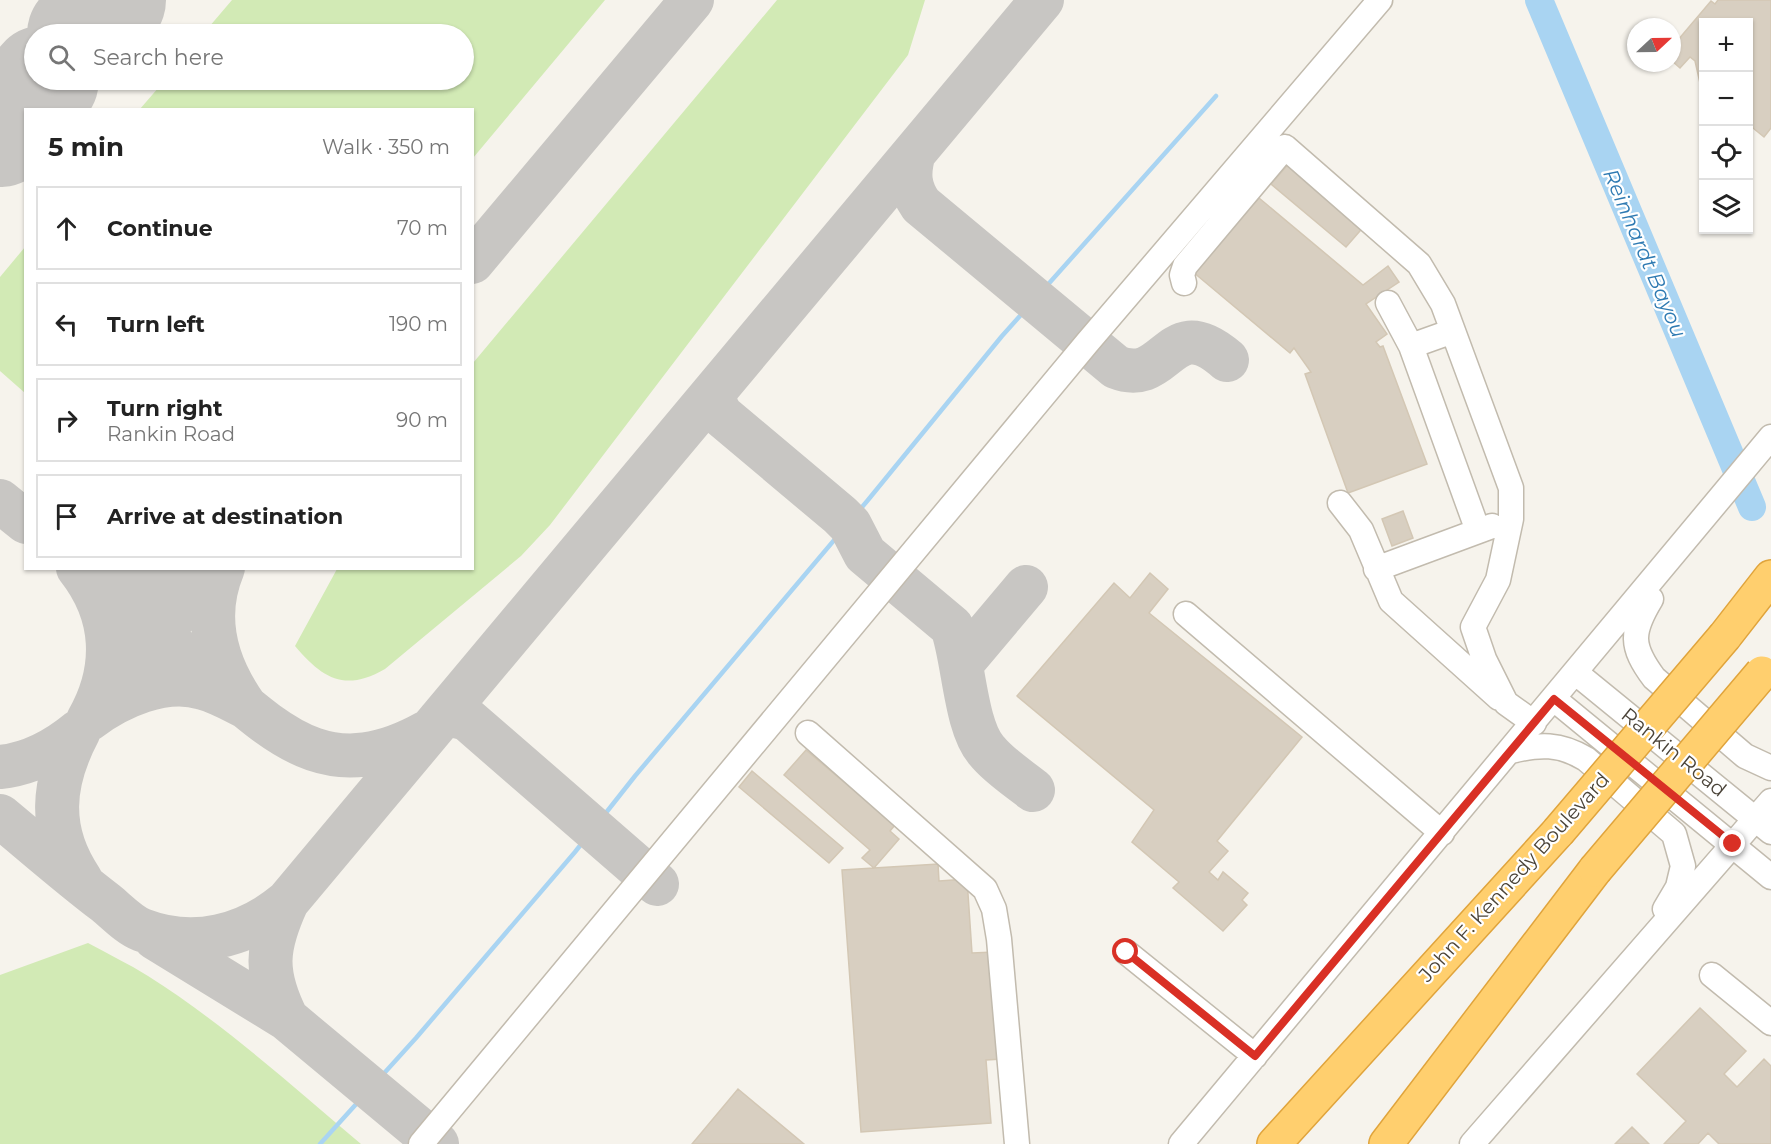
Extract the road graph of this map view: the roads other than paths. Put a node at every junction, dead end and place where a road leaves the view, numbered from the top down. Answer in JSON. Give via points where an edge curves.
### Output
{"nodes":[{"id":1,"x":1380,"y":0,"type":"edge"},
{"id":2,"x":1184,"y":283,"type":"dead end"},
{"id":3,"x":1388,"y":303,"type":"dead end"},
{"id":4,"x":1453,"y":331,"type":"junction"},
{"id":5,"x":1411,"y":346,"type":"junction"},
{"id":6,"x":1768,"y":442,"type":"edge"},
{"id":7,"x":1340,"y":503,"type":"dead end"},
{"id":8,"x":1511,"y":519,"type":"junction"},
{"id":9,"x":1478,"y":531,"type":"junction"},
{"id":10,"x":1677,"y":553,"type":"junction"},
{"id":11,"x":1376,"y":569,"type":"junction"},
{"id":12,"x":1771,"y":577,"type":"edge"},
{"id":13,"x":1186,"y":614,"type":"dead end"},
{"id":14,"x":1473,"y":627,"type":"junction"},
{"id":15,"x":1434,"y":639,"type":"junction"},
{"id":16,"x":1766,"y":667,"type":"edge"},
{"id":17,"x":1576,"y":673,"type":"junction"},
{"id":18,"x":1554,"y":699,"type":"junction"},
{"id":19,"x":1506,"y":704,"type":"junction"},
{"id":20,"x":1534,"y":723,"type":"junction"},
{"id":21,"x":808,"y":733,"type":"dead end"},
{"id":22,"x":1511,"y":751,"type":"junction"},
{"id":23,"x":1771,"y":768,"type":"edge"},
{"id":24,"x":1766,"y":817,"type":"edge"},
{"id":25,"x":1442,"y":833,"type":"junction"},
{"id":26,"x":1733,"y":844,"type":"junction"},
{"id":27,"x":1771,"y":877,"type":"edge"},
{"id":28,"x":1126,"y":952,"type":"dead end"},
{"id":29,"x":1639,"y":953,"type":"junction"},
{"id":30,"x":1712,"y":975,"type":"dead end"},
{"id":31,"x":1771,"y":1023,"type":"edge"},
{"id":32,"x":1255,"y":1056,"type":"junction"},
{"id":33,"x":421,"y":1144,"type":"edge"},
{"id":34,"x":1017,"y":1144,"type":"edge"},
{"id":35,"x":1181,"y":1144,"type":"edge"},
{"id":36,"x":1274,"y":1144,"type":"edge"},
{"id":37,"x":1386,"y":1144,"type":"edge"},
{"id":38,"x":1472,"y":1144,"type":"edge"}],
"edges":[{"from":1,"to":33,"type":"street","via":[[1087,343]]},
{"from":2,"to":4,"type":"street","via":[[1185,266],[1285,147],[1419,264],[1443,304]]},
{"from":3,"to":5,"type":"street"},
{"from":4,"to":5,"type":"street"},
{"from":4,"to":8,"type":"street","via":[[1511,488]]},
{"from":5,"to":9,"type":"street"},
{"from":6,"to":10,"type":"street"},
{"from":7,"to":11,"type":"street","via":[[1361,530]]},
{"from":8,"to":9,"type":"street"},
{"from":8,"to":14,"type":"street","via":[[1498,580]]},
{"from":9,"to":11,"type":"street"},
{"from":10,"to":17,"type":"street"},
{"from":10,"to":23,"type":"street","via":[[1637,623],[1636,643],[1642,663],[1654,678],[1745,756]]},
{"from":11,"to":15,"type":"street","via":[[1391,601]]},
{"from":12,"to":36,"type":"highway","name":"John F. Kennedy Boulevard","bridge":true,"via":[[1558,832]]},
{"from":13,"to":25,"type":"street"},
{"from":14,"to":15,"type":"street","via":[[1455,639]]},
{"from":14,"to":19,"type":"street"},
{"from":15,"to":19,"type":"street"},
{"from":16,"to":37,"type":"highway","bridge":true,"via":[[1595,870]]},
{"from":17,"to":18,"type":"street"},
{"from":17,"to":24,"type":"street","name":"Rankin Road"},
{"from":18,"to":20,"type":"street"},
{"from":18,"to":26,"type":"street","name":"Rankin Road"},
{"from":19,"to":20,"type":"street"},
{"from":20,"to":22,"type":"street"},
{"from":21,"to":34,"type":"street","via":[[985,889],[994,909],[999,939]]},
{"from":22,"to":25,"type":"street"},
{"from":22,"to":29,"type":"street","via":[[1534,745],[1571,750],[1674,834],[1683,866],[1678,887]]},
{"from":24,"to":26,"type":"street"},
{"from":25,"to":32,"type":"street"},
{"from":26,"to":27,"type":"street","name":"Rankin Road"},
{"from":26,"to":29,"type":"street"},
{"from":28,"to":32,"type":"street"},
{"from":29,"to":38,"type":"street"},
{"from":30,"to":31,"type":"street"},
{"from":32,"to":35,"type":"street"}]}
